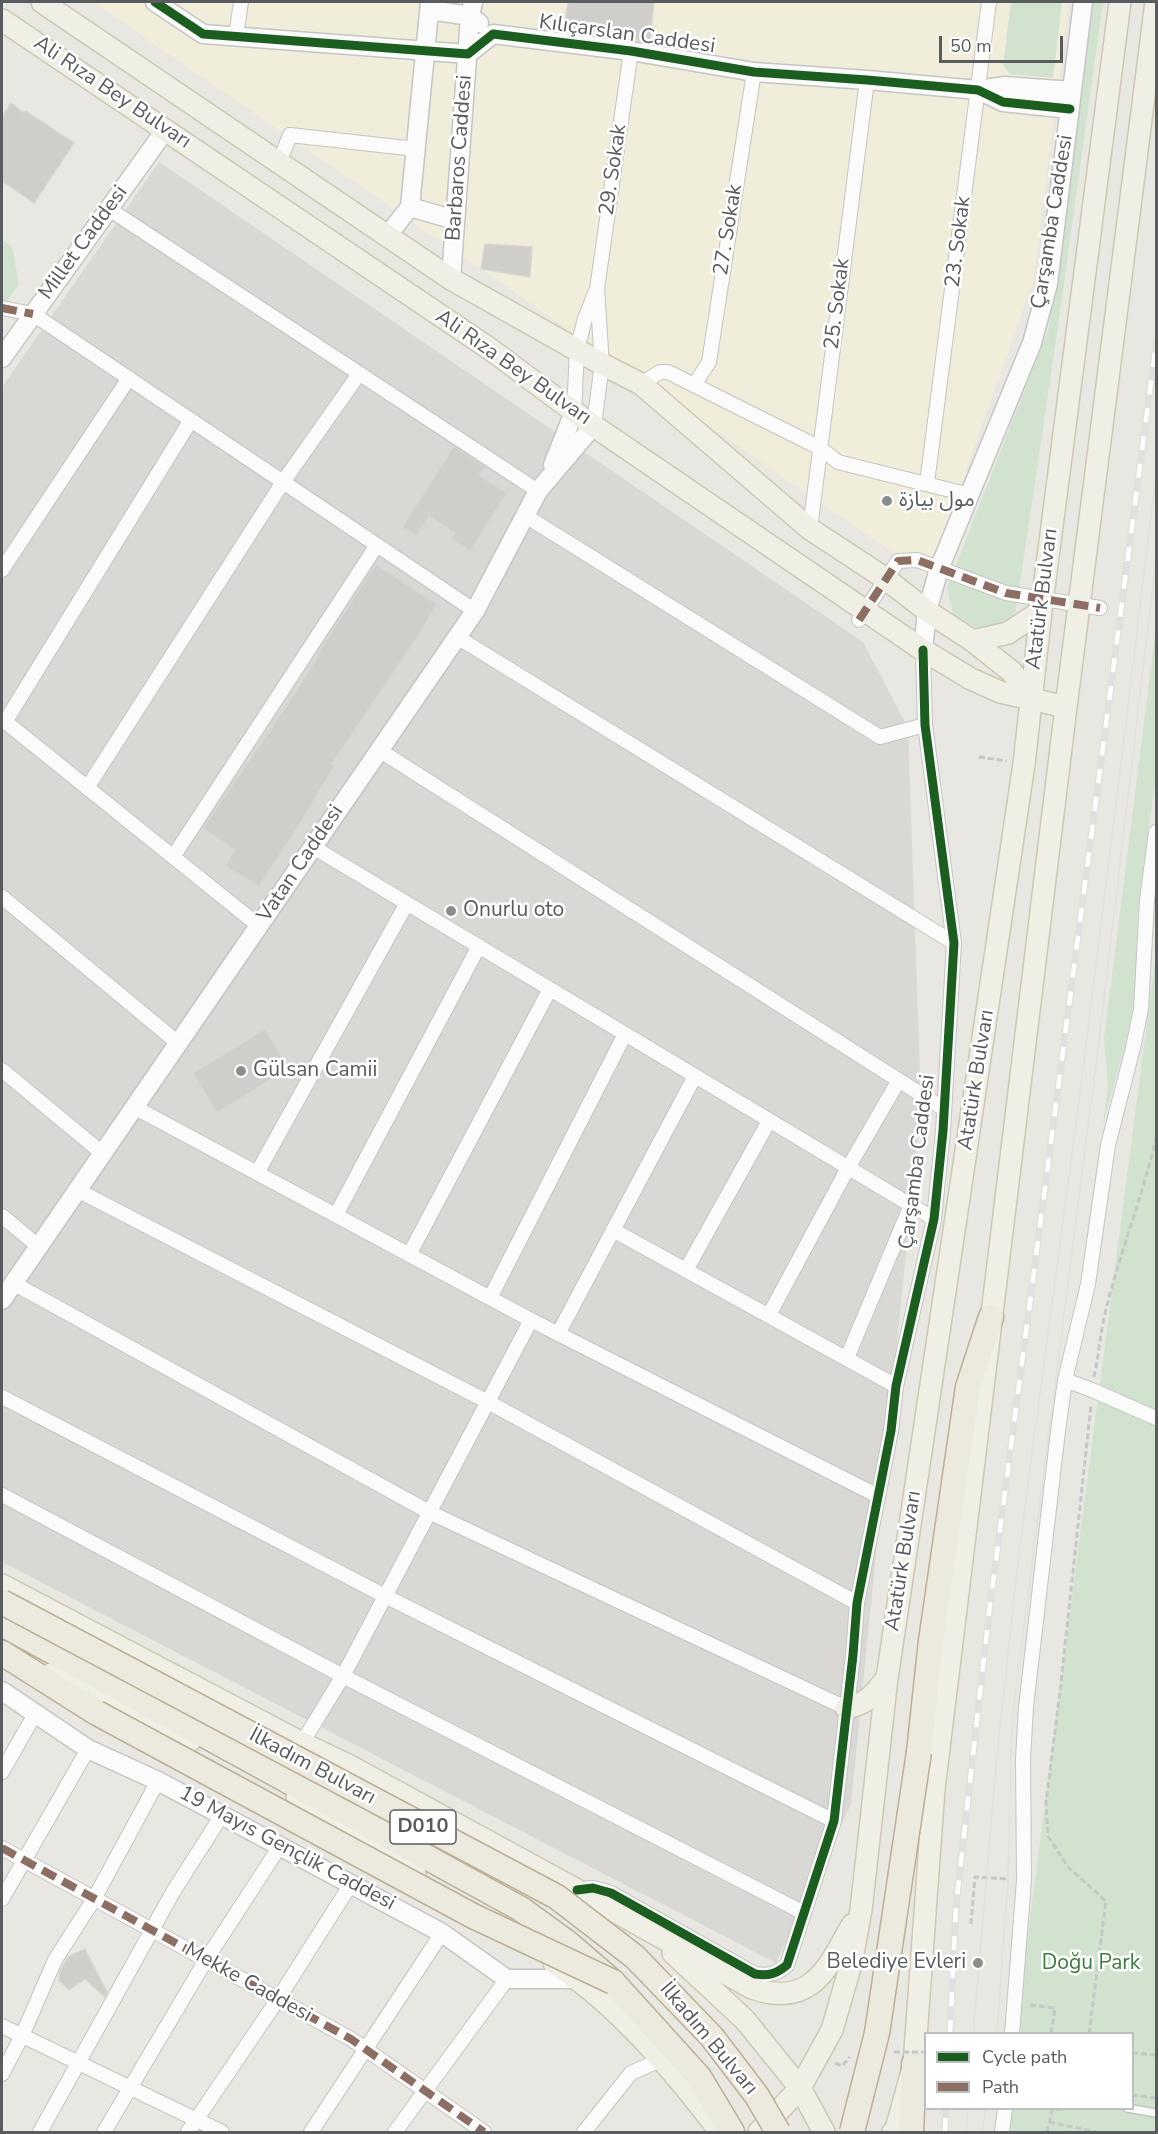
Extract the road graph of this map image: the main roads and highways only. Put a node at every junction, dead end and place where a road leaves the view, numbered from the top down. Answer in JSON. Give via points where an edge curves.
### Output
{"nodes":[{"id":1,"x":42,"y":2,"type":"edge"},
{"id":2,"x":155,"y":2,"type":"edge"},
{"id":3,"x":1083,"y":2,"type":"edge"},
{"id":4,"x":1120,"y":2,"type":"edge"},
{"id":5,"x":1156,"y":2,"type":"edge"},
{"id":6,"x":430,"y":6,"type":"edge"},
{"id":7,"x":471,"y":9,"type":"edge"},
{"id":8,"x":2,"y":20,"type":"edge"},
{"id":9,"x":493,"y":34,"type":"junction"},
{"id":10,"x":426,"y":50,"type":"junction"},
{"id":11,"x":468,"y":54,"type":"junction"},
{"id":12,"x":1071,"y":100,"type":"junction"},
{"id":13,"x":166,"y":129,"type":"junction"},
{"id":14,"x":410,"y":207,"type":"junction"},
{"id":15,"x":455,"y":220,"type":"junction"},
{"id":16,"x":387,"y":236,"type":"junction"},
{"id":17,"x":451,"y":279,"type":"junction"},
{"id":18,"x":2,"y":358,"type":"edge"},
{"id":19,"x":574,"y":412,"type":"junction"},
{"id":20,"x":594,"y":426,"type":"junction"},
{"id":21,"x":543,"y":485,"type":"junction"},
{"id":22,"x":1042,"y":605,"type":"junction"},
{"id":23,"x":927,"y":611,"type":"junction"},
{"id":24,"x":973,"y":641,"type":"junction"},
{"id":25,"x":923,"y":650,"type":"junction"},
{"id":26,"x":1032,"y":699,"type":"junction"},
{"id":27,"x":1066,"y":707,"type":"junction"},
{"id":28,"x":2,"y":1300,"type":"edge"},
{"id":29,"x":991,"y":1317,"type":"junction"},
{"id":30,"x":2,"y":1585,"type":"edge"},
{"id":31,"x":2,"y":1602,"type":"edge"},
{"id":32,"x":2,"y":1624,"type":"edge"},
{"id":33,"x":2,"y":1652,"type":"edge"},
{"id":34,"x":887,"y":1678,"type":"junction"},
{"id":35,"x":2,"y":1691,"type":"edge"},
{"id":36,"x":846,"y":1708,"type":"road end"},
{"id":37,"x":861,"y":1910,"type":"junction"},
{"id":38,"x":650,"y":1931,"type":"junction"},
{"id":39,"x":578,"y":1979,"type":"junction"},
{"id":40,"x":613,"y":1982,"type":"junction"},
{"id":41,"x":911,"y":2056,"type":"edge"},
{"id":42,"x":800,"y":2088,"type":"junction"},
{"id":43,"x":720,"y":2133,"type":"edge"},
{"id":44,"x":732,"y":2133,"type":"edge"},
{"id":45,"x":759,"y":2133,"type":"edge"},
{"id":46,"x":778,"y":2133,"type":"edge"},
{"id":47,"x":824,"y":2133,"type":"edge"},
{"id":48,"x":852,"y":2133,"type":"edge"},
{"id":49,"x":893,"y":2133,"type":"edge"},
{"id":50,"x":911,"y":2133,"type":"edge"}],
"edges":[{"from":1,"to":16,"type":"main road","name":"Ali Rıza Bey Bulvarı"},
{"from":2,"to":10,"type":"main road","via":[[203,34]]},
{"from":3,"to":12,"type":"main road","name":"Çarşamba Caddesi"},
{"from":4,"to":22,"type":"main road","name":"Atatürk Bulvarı"},
{"from":5,"to":27,"type":"main road","name":"Atatürk Bulvarı","via":[[1090,606]]},
{"from":6,"to":7,"type":"main road"},
{"from":6,"to":10,"type":"main road","name":"Barbaros Caddesi"},
{"from":7,"to":9,"type":"main road"},
{"from":7,"to":11,"type":"main road","name":"Barbaros Caddesi"},
{"from":8,"to":13,"type":"main road","name":"Ali Rıza Bey Bulvarı"},
{"from":9,"to":11,"type":"main road"},
{"from":9,"to":12,"type":"main road","name":"Kılıçarslan Caddesi","via":[[631,51],[754,72],[978,90],[1005,86]]},
{"from":10,"to":11,"type":"main road"},
{"from":10,"to":14,"type":"main road","name":"Barbaros Caddesi"},
{"from":11,"to":15,"type":"main road","name":"Barbaros Caddesi"},
{"from":12,"to":23,"type":"main road","name":"Çarşamba Caddesi","via":[[1048,284],[1032,343],[939,569]]},
{"from":13,"to":18,"type":"main road","name":"Millet Caddesi"},
{"from":13,"to":19,"type":"main road","name":"Ali Rıza Bey Bulvarı","via":[[489,349]]},
{"from":14,"to":15,"type":"main road"},
{"from":14,"to":16,"type":"main road"},
{"from":15,"to":17,"type":"main road","name":"Barbaros Caddesi"},
{"from":16,"to":17,"type":"main road","name":"Ali Rıza Bey Bulvarı"},
{"from":17,"to":23,"type":"main road","name":"Ali Rıza Bey Bulvarı","via":[[641,384],[810,529]]},
{"from":19,"to":20,"type":"main road","name":"Ali Rıza Bey Bulvarı"},
{"from":19,"to":21,"type":"main road"},
{"from":20,"to":21,"type":"main road","name":"Vatan Caddesi"},
{"from":20,"to":25,"type":"main road","name":"Ali Rıza Bey Bulvarı","via":[[862,615]]},
{"from":21,"to":28,"type":"main road","name":"Vatan Caddesi","via":[[475,611]]},
{"from":22,"to":24,"type":"main road","via":[[1008,633]]},
{"from":22,"to":26,"type":"main road","name":"Atatürk Bulvarı"},
{"from":23,"to":24,"type":"main road","name":"Ali Rıza Bey Bulvarı"},
{"from":23,"to":25,"type":"main road","name":"Çarşamba Caddesi"},
{"from":24,"to":26,"type":"main road","name":"Ali Rıza Bey Bulvarı","via":[[1012,672]]},
{"from":25,"to":26,"type":"main road","name":"Ali Rıza Bey Bulvarı","via":[[971,679]]},
{"from":26,"to":27,"type":"main road","name":"Ali Rıza Bey Bulvarı"},
{"from":26,"to":34,"type":"main road","name":"Atatürk Bulvarı"},
{"from":27,"to":29,"type":"main road","name":"Atatürk Bulvarı"},
{"from":29,"to":41,"type":"main road","name":"Atatürk Bulvarı","via":[[934,1790]]},
{"from":29,"to":48,"type":"highway","bridge":true,"via":[[968,1387],[877,2033]]},
{"from":30,"to":38,"type":"main road","name":"İlkadım Bulvarı","via":[[348,1765]]},
{"from":31,"to":46,"type":"highway","name":"İlkadım Bulvarı","number":"D010","bridge":true,"via":[[557,1897],[635,1957],[712,2037],[757,2096]]},
{"from":32,"to":40,"type":"highway","name":"İlkadım Bulvarı","number":"D010","bridge":true,"via":[[522,1908]]},
{"from":33,"to":39,"type":"main road","name":"İlkadım Bulvarı","via":[[252,1768]]},
{"from":33,"to":40,"type":"highway","bridge":true,"via":[[97,1713],[473,1916]]},
{"from":34,"to":36,"type":"main road","via":[[861,1705]]},
{"from":34,"to":37,"type":"main road","name":"Atatürk Bulvarı"},
{"from":35,"to":39,"type":"main road","name":"19 Mayıs Gençlik Caddesi","via":[[88,1749],[158,1780],[442,1933],[507,1979]]},
{"from":37,"to":38,"type":"main road","via":[[825,1972],[807,1986],[785,1993],[752,1988]]},
{"from":37,"to":42,"type":"main road","name":"Atatürk Bulvarı","via":[[832,2030]]},
{"from":38,"to":42,"type":"main road","via":[[745,2020]]},
{"from":39,"to":43,"type":"main road","name":"İlkadım Bulvarı","via":[[685,2086]]},
{"from":40,"to":44,"type":"highway","name":"İlkadım Bulvarı","number":"D010","via":[[699,2077]]},
{"from":41,"to":49,"type":"main road","name":"Atatürk Bulvarı"},
{"from":41,"to":50,"type":"highway"},
{"from":42,"to":45,"type":"main road","name":"Atatürk Bulvarı"},
{"from":42,"to":47,"type":"main road"}]}
